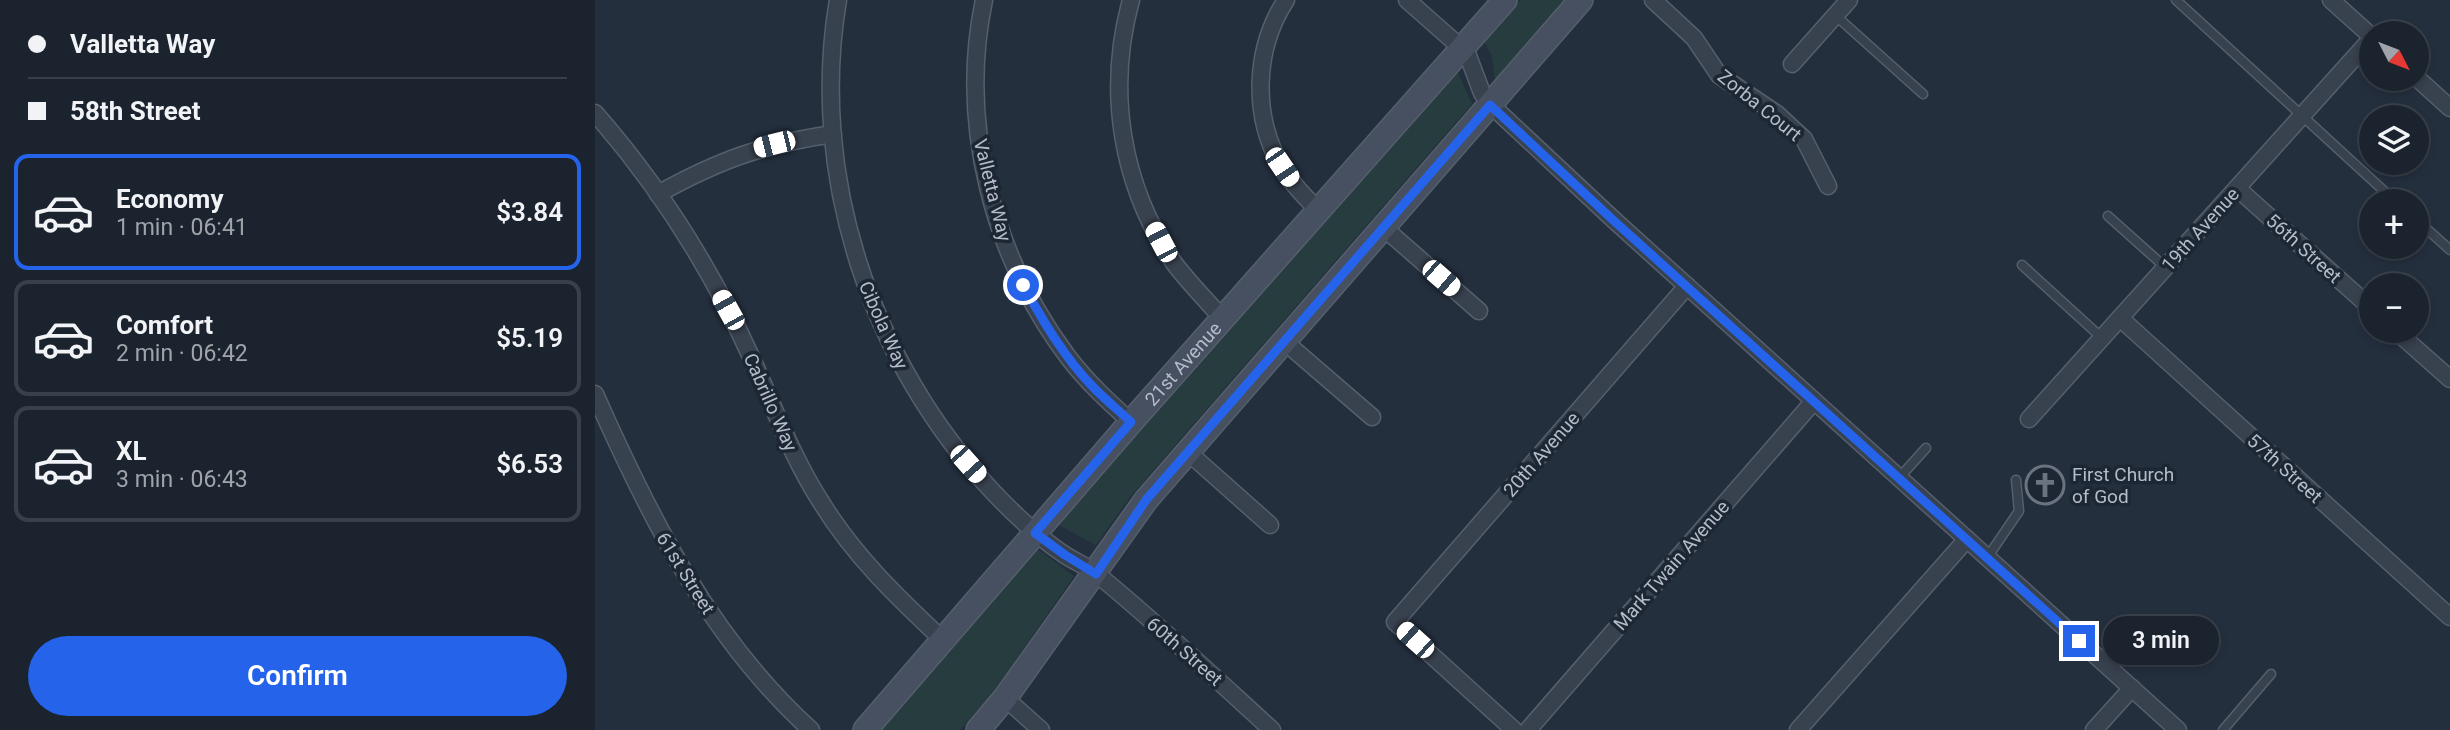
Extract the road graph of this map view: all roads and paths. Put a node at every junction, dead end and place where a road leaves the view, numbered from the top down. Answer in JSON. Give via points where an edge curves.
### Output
{"nodes":[{"id":1,"x":838,"y":0,"type":"edge"},
{"id":2,"x":984,"y":0,"type":"edge"},
{"id":3,"x":1131,"y":0,"type":"edge"},
{"id":4,"x":1286,"y":0,"type":"edge"},
{"id":5,"x":1407,"y":0,"type":"edge"},
{"id":6,"x":1506,"y":0,"type":"edge"},
{"id":7,"x":1581,"y":0,"type":"edge"},
{"id":8,"x":1653,"y":0,"type":"edge"},
{"id":9,"x":1849,"y":0,"type":"edge"},
{"id":10,"x":2176,"y":0,"type":"edge"},
{"id":11,"x":2331,"y":0,"type":"edge"},
{"id":12,"x":1835,"y":15,"type":"junction"},
{"id":13,"x":2359,"y":27,"type":"edge"},
{"id":14,"x":1463,"y":49,"type":"junction"},
{"id":15,"x":2359,"y":52,"type":"edge"},
{"id":16,"x":1792,"y":64,"type":"dead end"},
{"id":17,"x":2429,"y":89,"type":"edge"},
{"id":18,"x":1923,"y":94,"type":"dead end"},
{"id":19,"x":1490,"y":105,"type":"junction"},
{"id":20,"x":2450,"y":108,"type":"edge"},
{"id":21,"x":595,"y":113,"type":"edge"},
{"id":22,"x":2302,"y":117,"type":"junction"},
{"id":23,"x":833,"y":134,"type":"junction"},
{"id":24,"x":1828,"y":186,"type":"dead end"},
{"id":25,"x":2237,"y":188,"type":"junction"},
{"id":26,"x":2382,"y":189,"type":"edge"},
{"id":27,"x":658,"y":194,"type":"junction"},
{"id":28,"x":1320,"y":212,"type":"junction"},
{"id":29,"x":2108,"y":216,"type":"dead end"},
{"id":30,"x":1384,"y":228,"type":"junction"},
{"id":31,"x":2429,"y":231,"type":"edge"},
{"id":32,"x":2450,"y":250,"type":"edge"},
{"id":33,"x":2022,"y":265,"type":"dead end"},
{"id":34,"x":2165,"y":267,"type":"junction"},
{"id":35,"x":1687,"y":286,"type":"junction"},
{"id":36,"x":2359,"y":297,"type":"edge"},
{"id":37,"x":1479,"y":311,"type":"dead end"},
{"id":38,"x":2120,"y":318,"type":"junction"},
{"id":39,"x":1224,"y":320,"type":"junction"},
{"id":40,"x":2102,"y":338,"type":"junction"},
{"id":41,"x":1285,"y":342,"type":"junction"},
{"id":42,"x":2410,"y":343,"type":"edge"},
{"id":43,"x":2450,"y":379,"type":"edge"},
{"id":44,"x":595,"y":394,"type":"edge"},
{"id":45,"x":1814,"y":401,"type":"junction"},
{"id":46,"x":1372,"y":416,"type":"dead end"},
{"id":47,"x":2029,"y":419,"type":"dead end"},
{"id":48,"x":1131,"y":422,"type":"junction"},
{"id":49,"x":1926,"y":448,"type":"dead end"},
{"id":50,"x":1189,"y":453,"type":"junction"},
{"id":51,"x":1899,"y":478,"type":"junction"},
{"id":52,"x":2016,"y":480,"type":"dead end"},
{"id":53,"x":1270,"y":525,"type":"dead end"},
{"id":54,"x":1035,"y":533,"type":"junction"},
{"id":55,"x":1967,"y":539,"type":"junction"},
{"id":56,"x":1987,"y":558,"type":"junction"},
{"id":57,"x":1096,"y":574,"type":"junction"},
{"id":58,"x":2450,"y":617,"type":"edge"},
{"id":59,"x":944,"y":641,"type":"junction"},
{"id":60,"x":2271,"y":674,"type":"dead end"},
{"id":61,"x":2132,"y":688,"type":"junction"},
{"id":62,"x":1005,"y":698,"type":"junction"},
{"id":63,"x":811,"y":730,"type":"edge"},
{"id":64,"x":865,"y":730,"type":"edge"},
{"id":65,"x":978,"y":730,"type":"edge"},
{"id":66,"x":1041,"y":730,"type":"edge"},
{"id":67,"x":1272,"y":730,"type":"edge"},
{"id":68,"x":1514,"y":730,"type":"edge"},
{"id":69,"x":1528,"y":730,"type":"edge"},
{"id":70,"x":1798,"y":730,"type":"edge"},
{"id":71,"x":2094,"y":730,"type":"edge"},
{"id":72,"x":2178,"y":730,"type":"edge"},
{"id":73,"x":2223,"y":730,"type":"edge"}],
"edges":[{"from":1,"to":23,"type":"street","name":"Cibola Way","via":[[832,45]]},
{"from":2,"to":48,"type":"street","name":"Valletta Way","via":[[977,50],[978,128],[997,220],[1042,319],[1094,388]]},
{"from":3,"to":39,"type":"street","via":[[1118,84],[1123,143],[1133,179],[1169,254]]},
{"from":4,"to":28,"type":"street","via":[[1266,45],[1262,106],[1282,167]]},
{"from":5,"to":14,"type":"street"},
{"from":6,"to":14,"type":"street","name":"21st Avenue"},
{"from":7,"to":19,"type":"street"},
{"from":8,"to":24,"type":"street","name":"Zorba Court","via":[[1694,38],[1719,75],[1777,114],[1804,139]]},
{"from":9,"to":12,"type":"street"},
{"from":10,"to":22,"type":"lane"},
{"from":11,"to":13,"type":"street"},
{"from":12,"to":16,"type":"street"},
{"from":12,"to":18,"type":"lane"},
{"from":14,"to":19,"type":"street"},
{"from":14,"to":28,"type":"street","name":"21st Avenue"},
{"from":15,"to":22,"type":"street","name":"19th Avenue"},
{"from":17,"to":20,"type":"street"},
{"from":19,"to":30,"type":"street"},
{"from":19,"to":35,"type":"street"},
{"from":21,"to":27,"type":"street","name":"Cabrillo Way"},
{"from":22,"to":25,"type":"street","name":"19th Avenue"},
{"from":22,"to":26,"type":"lane"},
{"from":23,"to":27,"type":"street","via":[[779,143],[727,159]]},
{"from":23,"to":54,"type":"street","name":"Cibola Way","via":[[859,268],[894,353],[921,400],[968,464]]},
{"from":25,"to":34,"type":"street","name":"19th Avenue"},
{"from":25,"to":36,"type":"street","name":"56th Street"},
{"from":27,"to":59,"type":"street","name":"Cabrillo Way","via":[[728,310],[788,444],[821,503],[867,565]]},
{"from":28,"to":39,"type":"street","name":"21st Avenue"},
{"from":29,"to":34,"type":"lane"},
{"from":30,"to":37,"type":"street"},
{"from":30,"to":41,"type":"street"},
{"from":31,"to":32,"type":"lane"},
{"from":33,"to":40,"type":"lane"},
{"from":34,"to":38,"type":"street","name":"19th Avenue"},
{"from":35,"to":45,"type":"street"},
{"from":35,"to":68,"type":"street","name":"20th Avenue","via":[[1395,622]]},
{"from":38,"to":40,"type":"street","name":"19th Avenue"},
{"from":38,"to":58,"type":"street","name":"57th Street"},
{"from":39,"to":48,"type":"street","name":"21st Avenue"},
{"from":40,"to":47,"type":"street","name":"19th Avenue"},
{"from":41,"to":46,"type":"street"},
{"from":41,"to":50,"type":"street"},
{"from":42,"to":43,"type":"street"},
{"from":44,"to":63,"type":"street","name":"61st Street","via":[[637,488],[683,572],[755,672]]},
{"from":45,"to":51,"type":"street"},
{"from":45,"to":69,"type":"street","name":"Mark Twain Avenue"},
{"from":48,"to":54,"type":"street","name":"21st Avenue"},
{"from":49,"to":51,"type":"lane"},
{"from":50,"to":53,"type":"street"},
{"from":50,"to":57,"type":"street","via":[[1146,500]]},
{"from":51,"to":55,"type":"street"},
{"from":52,"to":56,"type":"lane","via":[[2019,511]]},
{"from":54,"to":57,"type":"street","name":"Cibola Way"},
{"from":54,"to":59,"type":"street","name":"21st Avenue"},
{"from":55,"to":56,"type":"street"},
{"from":55,"to":70,"type":"street"},
{"from":56,"to":61,"type":"street"},
{"from":57,"to":62,"type":"street"},
{"from":57,"to":67,"type":"street","name":"60th Street"},
{"from":59,"to":64,"type":"street","name":"21st Avenue"},
{"from":60,"to":73,"type":"lane"},
{"from":61,"to":71,"type":"street"},
{"from":61,"to":72,"type":"street"},
{"from":62,"to":65,"type":"street"},
{"from":62,"to":66,"type":"street"}]}
